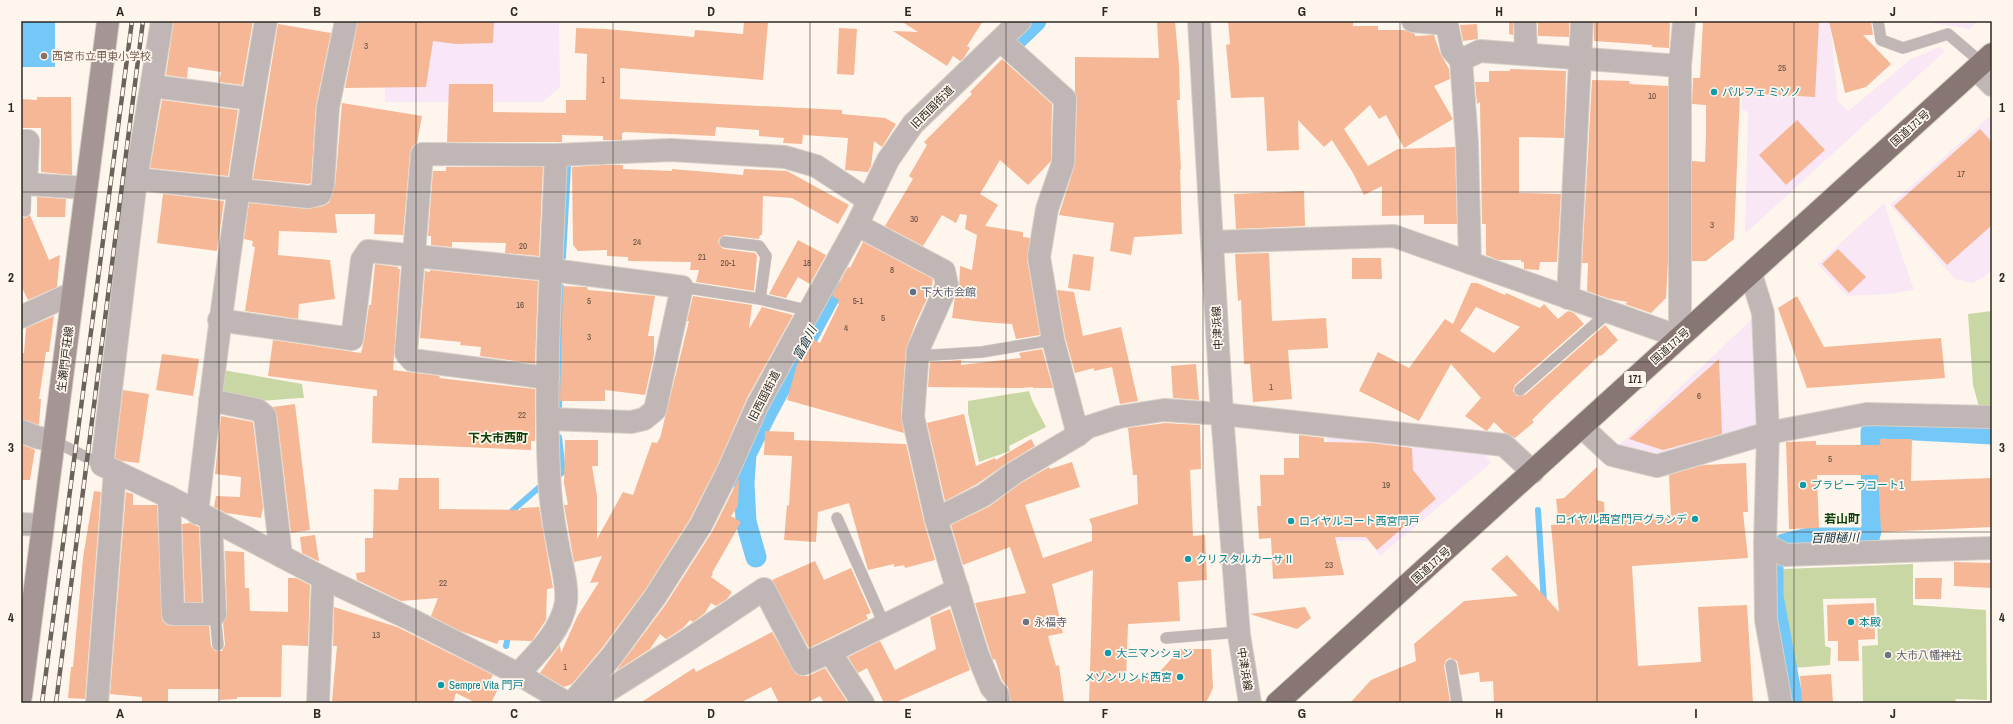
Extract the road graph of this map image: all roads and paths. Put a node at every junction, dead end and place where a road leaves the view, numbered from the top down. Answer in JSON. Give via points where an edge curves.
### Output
{"nodes":[{"id":1,"x":108,"y":21,"type":"edge"},
{"id":2,"x":162,"y":21,"type":"edge"},
{"id":3,"x":266,"y":21,"type":"edge"},
{"id":4,"x":1020,"y":21,"type":"edge"},
{"id":5,"x":1199,"y":21,"type":"edge"},
{"id":6,"x":1413,"y":21,"type":"edge"},
{"id":7,"x":1525,"y":21,"type":"edge"},
{"id":8,"x":1582,"y":21,"type":"edge"},
{"id":9,"x":1684,"y":21,"type":"edge"},
{"id":10,"x":1878,"y":21,"type":"edge"},
{"id":11,"x":342,"y":22,"type":"edge"},
{"id":12,"x":1001,"y":41,"type":"junction"},
{"id":13,"x":1526,"y":54,"type":"junction"},
{"id":14,"x":1580,"y":59,"type":"junction"},
{"id":15,"x":1461,"y":60,"type":"junction"},
{"id":16,"x":1983,"y":62,"type":"edge"},
{"id":17,"x":1680,"y":66,"type":"junction"},
{"id":18,"x":1992,"y":85,"type":"edge"},
{"id":19,"x":152,"y":86,"type":"junction"},
{"id":20,"x":252,"y":100,"type":"junction"},
{"id":21,"x":21,"y":141,"type":"edge"},
{"id":22,"x":556,"y":155,"type":"junction"},
{"id":23,"x":136,"y":179,"type":"junction"},
{"id":24,"x":26,"y":184,"type":"junction"},
{"id":25,"x":86,"y":188,"type":"junction"},
{"id":26,"x":240,"y":190,"type":"junction"},
{"id":27,"x":868,"y":200,"type":"junction"},
{"id":28,"x":25,"y":211,"type":"dead end"},
{"id":29,"x":862,"y":227,"type":"junction"},
{"id":30,"x":725,"y":242,"type":"dead end"},
{"id":31,"x":1212,"y":242,"type":"junction"},
{"id":32,"x":415,"y":256,"type":"junction"},
{"id":33,"x":1470,"y":263,"type":"junction"},
{"id":34,"x":552,"y":270,"type":"junction"},
{"id":35,"x":1750,"y":274,"type":"junction"},
{"id":36,"x":682,"y":287,"type":"junction"},
{"id":37,"x":73,"y":293,"type":"junction"},
{"id":38,"x":1568,"y":298,"type":"junction"},
{"id":39,"x":760,"y":299,"type":"junction"},
{"id":40,"x":810,"y":311,"type":"junction"},
{"id":41,"x":1608,"y":312,"type":"junction"},
{"id":42,"x":21,"y":317,"type":"edge"},
{"id":43,"x":219,"y":320,"type":"junction"},
{"id":44,"x":1680,"y":337,"type":"junction"},
{"id":45,"x":1053,"y":340,"type":"junction"},
{"id":46,"x":918,"y":356,"type":"junction"},
{"id":47,"x":548,"y":378,"type":"junction"},
{"id":48,"x":1520,"y":390,"type":"dead end"},
{"id":49,"x":210,"y":400,"type":"junction"},
{"id":50,"x":1222,"y":414,"type":"junction"},
{"id":51,"x":1992,"y":417,"type":"edge"},
{"id":52,"x":548,"y":419,"type":"junction"},
{"id":53,"x":1582,"y":427,"type":"junction"},
{"id":54,"x":21,"y":431,"type":"edge"},
{"id":55,"x":1768,"y":433,"type":"junction"},
{"id":56,"x":1078,"y":435,"type":"junction"},
{"id":57,"x":54,"y":440,"type":"junction"},
{"id":58,"x":109,"y":468,"type":"junction"},
{"id":59,"x":1533,"y":472,"type":"junction"},
{"id":60,"x":169,"y":498,"type":"junction"},
{"id":61,"x":204,"y":516,"type":"junction"},
{"id":62,"x":837,"y":518,"type":"dead end"},
{"id":63,"x":936,"y":518,"type":"junction"},
{"id":64,"x":21,"y":524,"type":"edge"},
{"id":65,"x":43,"y":525,"type":"junction"},
{"id":66,"x":1992,"y":548,"type":"edge"},
{"id":67,"x":1775,"y":550,"type":"junction"},
{"id":68,"x":281,"y":556,"type":"junction"},
{"id":69,"x":323,"y":578,"type":"junction"},
{"id":70,"x":958,"y":590,"type":"junction"},
{"id":71,"x":215,"y":614,"type":"junction"},
{"id":72,"x":884,"y":624,"type":"junction"},
{"id":73,"x":1239,"y":633,"type":"junction"},
{"id":74,"x":1166,"y":638,"type":"dead end"},
{"id":75,"x":218,"y":645,"type":"dead end"},
{"id":76,"x":830,"y":652,"type":"junction"},
{"id":77,"x":1451,"y":666,"type":"dead end"},
{"id":78,"x":518,"y":674,"type":"junction"},
{"id":79,"x":21,"y":696,"type":"edge"},
{"id":80,"x":97,"y":703,"type":"edge"},
{"id":81,"x":318,"y":703,"type":"edge"},
{"id":82,"x":567,"y":703,"type":"edge"},
{"id":83,"x":572,"y":703,"type":"edge"},
{"id":84,"x":577,"y":703,"type":"edge"},
{"id":85,"x":863,"y":703,"type":"edge"},
{"id":86,"x":999,"y":703,"type":"edge"},
{"id":87,"x":1238,"y":703,"type":"edge"},
{"id":88,"x":1250,"y":703,"type":"edge"},
{"id":89,"x":1277,"y":703,"type":"edge"},
{"id":90,"x":1457,"y":703,"type":"edge"},
{"id":91,"x":1782,"y":703,"type":"edge"}],
"edges":[{"from":1,"to":25,"type":"main road","name":"生瀬門戸荘線"},
{"from":2,"to":19,"type":"street"},
{"from":3,"to":20,"type":"street"},
{"from":4,"to":12,"type":"street","name":"旧西国街道"},
{"from":5,"to":31,"type":"street","name":"中津浜線"},
{"from":6,"to":15,"type":"street","via":[[1447,24],[1452,50]]},
{"from":7,"to":13,"type":"street"},
{"from":8,"to":14,"type":"street"},
{"from":9,"to":17,"type":"street"},
{"from":10,"to":16,"type":"lane","via":[[1881,40],[1903,48],[1948,34]]},
{"from":11,"to":26,"type":"street","via":[[328,107],[324,185],[320,194],[309,197]]},
{"from":12,"to":27,"type":"street","name":"旧西国街道","via":[[913,124],[888,160]]},
{"from":12,"to":45,"type":"street","via":[[1065,100],[1063,163],[1047,209],[1039,257]]},
{"from":13,"to":14,"type":"street"},
{"from":13,"to":15,"type":"street","via":[[1480,51]]},
{"from":14,"to":17,"type":"street"},
{"from":14,"to":38,"type":"street"},
{"from":15,"to":33,"type":"street","via":[[1467,143]]},
{"from":16,"to":18,"type":"street"},
{"from":16,"to":35,"type":"highway","name":"国道171号","number":"171"},
{"from":17,"to":44,"type":"street"},
{"from":19,"to":20,"type":"street"},
{"from":19,"to":23,"type":"street"},
{"from":20,"to":26,"type":"street"},
{"from":21,"to":24,"type":"street","via":[[28,141]]},
{"from":22,"to":27,"type":"street","via":[[671,150],[785,157],[816,166]]},
{"from":22,"to":32,"type":"street","via":[[422,154]]},
{"from":22,"to":34,"type":"street"},
{"from":23,"to":26,"type":"street"},
{"from":23,"to":58,"type":"street"},
{"from":24,"to":25,"type":"street"},
{"from":24,"to":28,"type":"lane"},
{"from":25,"to":37,"type":"main road","name":"生瀬門戸荘線"},
{"from":26,"to":43,"type":"street"},
{"from":27,"to":29,"type":"street","name":"旧西国街道"},
{"from":29,"to":40,"type":"street","name":"旧西国街道"},
{"from":29,"to":46,"type":"street","via":[[944,271],[948,285],[918,350]]},
{"from":30,"to":39,"type":"lane","via":[[759,246],[766,256]]},
{"from":31,"to":33,"type":"street","via":[[1394,236]]},
{"from":31,"to":50,"type":"street","name":"中津浜線"},
{"from":32,"to":34,"type":"street"},
{"from":32,"to":43,"type":"street","via":[[368,251],[362,260],[352,339]]},
{"from":32,"to":47,"type":"street","via":[[406,352],[412,360]]},
{"from":33,"to":38,"type":"street"},
{"from":34,"to":36,"type":"street"},
{"from":34,"to":47,"type":"street"},
{"from":35,"to":44,"type":"highway","name":"国道171号","number":"171"},
{"from":35,"to":55,"type":"street","via":[[1763,313]]},
{"from":36,"to":39,"type":"lane"},
{"from":36,"to":52,"type":"street","via":[[655,410],[644,420],[631,422]]},
{"from":37,"to":42,"type":"street"},
{"from":37,"to":57,"type":"main road","name":"生瀬門戸荘線"},
{"from":38,"to":41,"type":"street"},
{"from":39,"to":40,"type":"lane"},
{"from":40,"to":83,"type":"street","name":"旧西国街道","via":[[758,404],[700,525],[655,596],[612,656]]},
{"from":41,"to":44,"type":"street"},
{"from":41,"to":48,"type":"lane"},
{"from":43,"to":49,"type":"street"},
{"from":44,"to":53,"type":"highway","name":"国道171号","number":"171"},
{"from":45,"to":46,"type":"lane","via":[[982,352]]},
{"from":45,"to":56,"type":"street"},
{"from":46,"to":63,"type":"street","via":[[913,417]]},
{"from":47,"to":52,"type":"street"},
{"from":49,"to":61,"type":"street"},
{"from":49,"to":68,"type":"street","via":[[258,410],[265,416]]},
{"from":50,"to":56,"type":"street","via":[[1164,410],[1119,418],[1088,427]]},
{"from":50,"to":59,"type":"street","via":[[1504,445]]},
{"from":50,"to":73,"type":"street","name":"中津浜線"},
{"from":51,"to":55,"type":"street","via":[[1866,414]]},
{"from":52,"to":78,"type":"street","via":[[549,474],[566,602],[548,642]]},
{"from":53,"to":55,"type":"street","via":[[1612,455],[1657,466]]},
{"from":53,"to":59,"type":"highway","name":"国道171号","number":"171"},
{"from":54,"to":57,"type":"street"},
{"from":55,"to":67,"type":"street"},
{"from":56,"to":63,"type":"street","via":[[1014,473],[984,495]]},
{"from":57,"to":58,"type":"lane"},
{"from":57,"to":65,"type":"main road","name":"生瀬門戸荘線"},
{"from":58,"to":60,"type":"street"},
{"from":58,"to":80,"type":"street"},
{"from":59,"to":89,"type":"highway","name":"国道171号","number":"171"},
{"from":60,"to":61,"type":"street"},
{"from":60,"to":71,"type":"street","via":[[173,614]]},
{"from":61,"to":68,"type":"street"},
{"from":61,"to":71,"type":"street"},
{"from":62,"to":72,"type":"lane"},
{"from":63,"to":70,"type":"street"},
{"from":64,"to":65,"type":"street"},
{"from":65,"to":79,"type":"main road","name":"生瀬門戸荘線"},
{"from":66,"to":67,"type":"street"},
{"from":67,"to":91,"type":"street","via":[[1766,620]]},
{"from":68,"to":69,"type":"street"},
{"from":69,"to":78,"type":"street"},
{"from":69,"to":81,"type":"street"},
{"from":70,"to":72,"type":"street"},
{"from":70,"to":86,"type":"street","via":[[977,653],[991,687],[998,695]]},
{"from":71,"to":75,"type":"lane"},
{"from":72,"to":76,"type":"street"},
{"from":73,"to":74,"type":"lane"},
{"from":73,"to":87,"type":"street","name":"中津浜線"},
{"from":73,"to":88,"type":"street","name":"中津浜線"},
{"from":76,"to":84,"type":"street","via":[[803,664],[764,589],[604,693]]},
{"from":76,"to":85,"type":"street"},
{"from":77,"to":90,"type":"lane"},
{"from":78,"to":82,"type":"street"}]}
